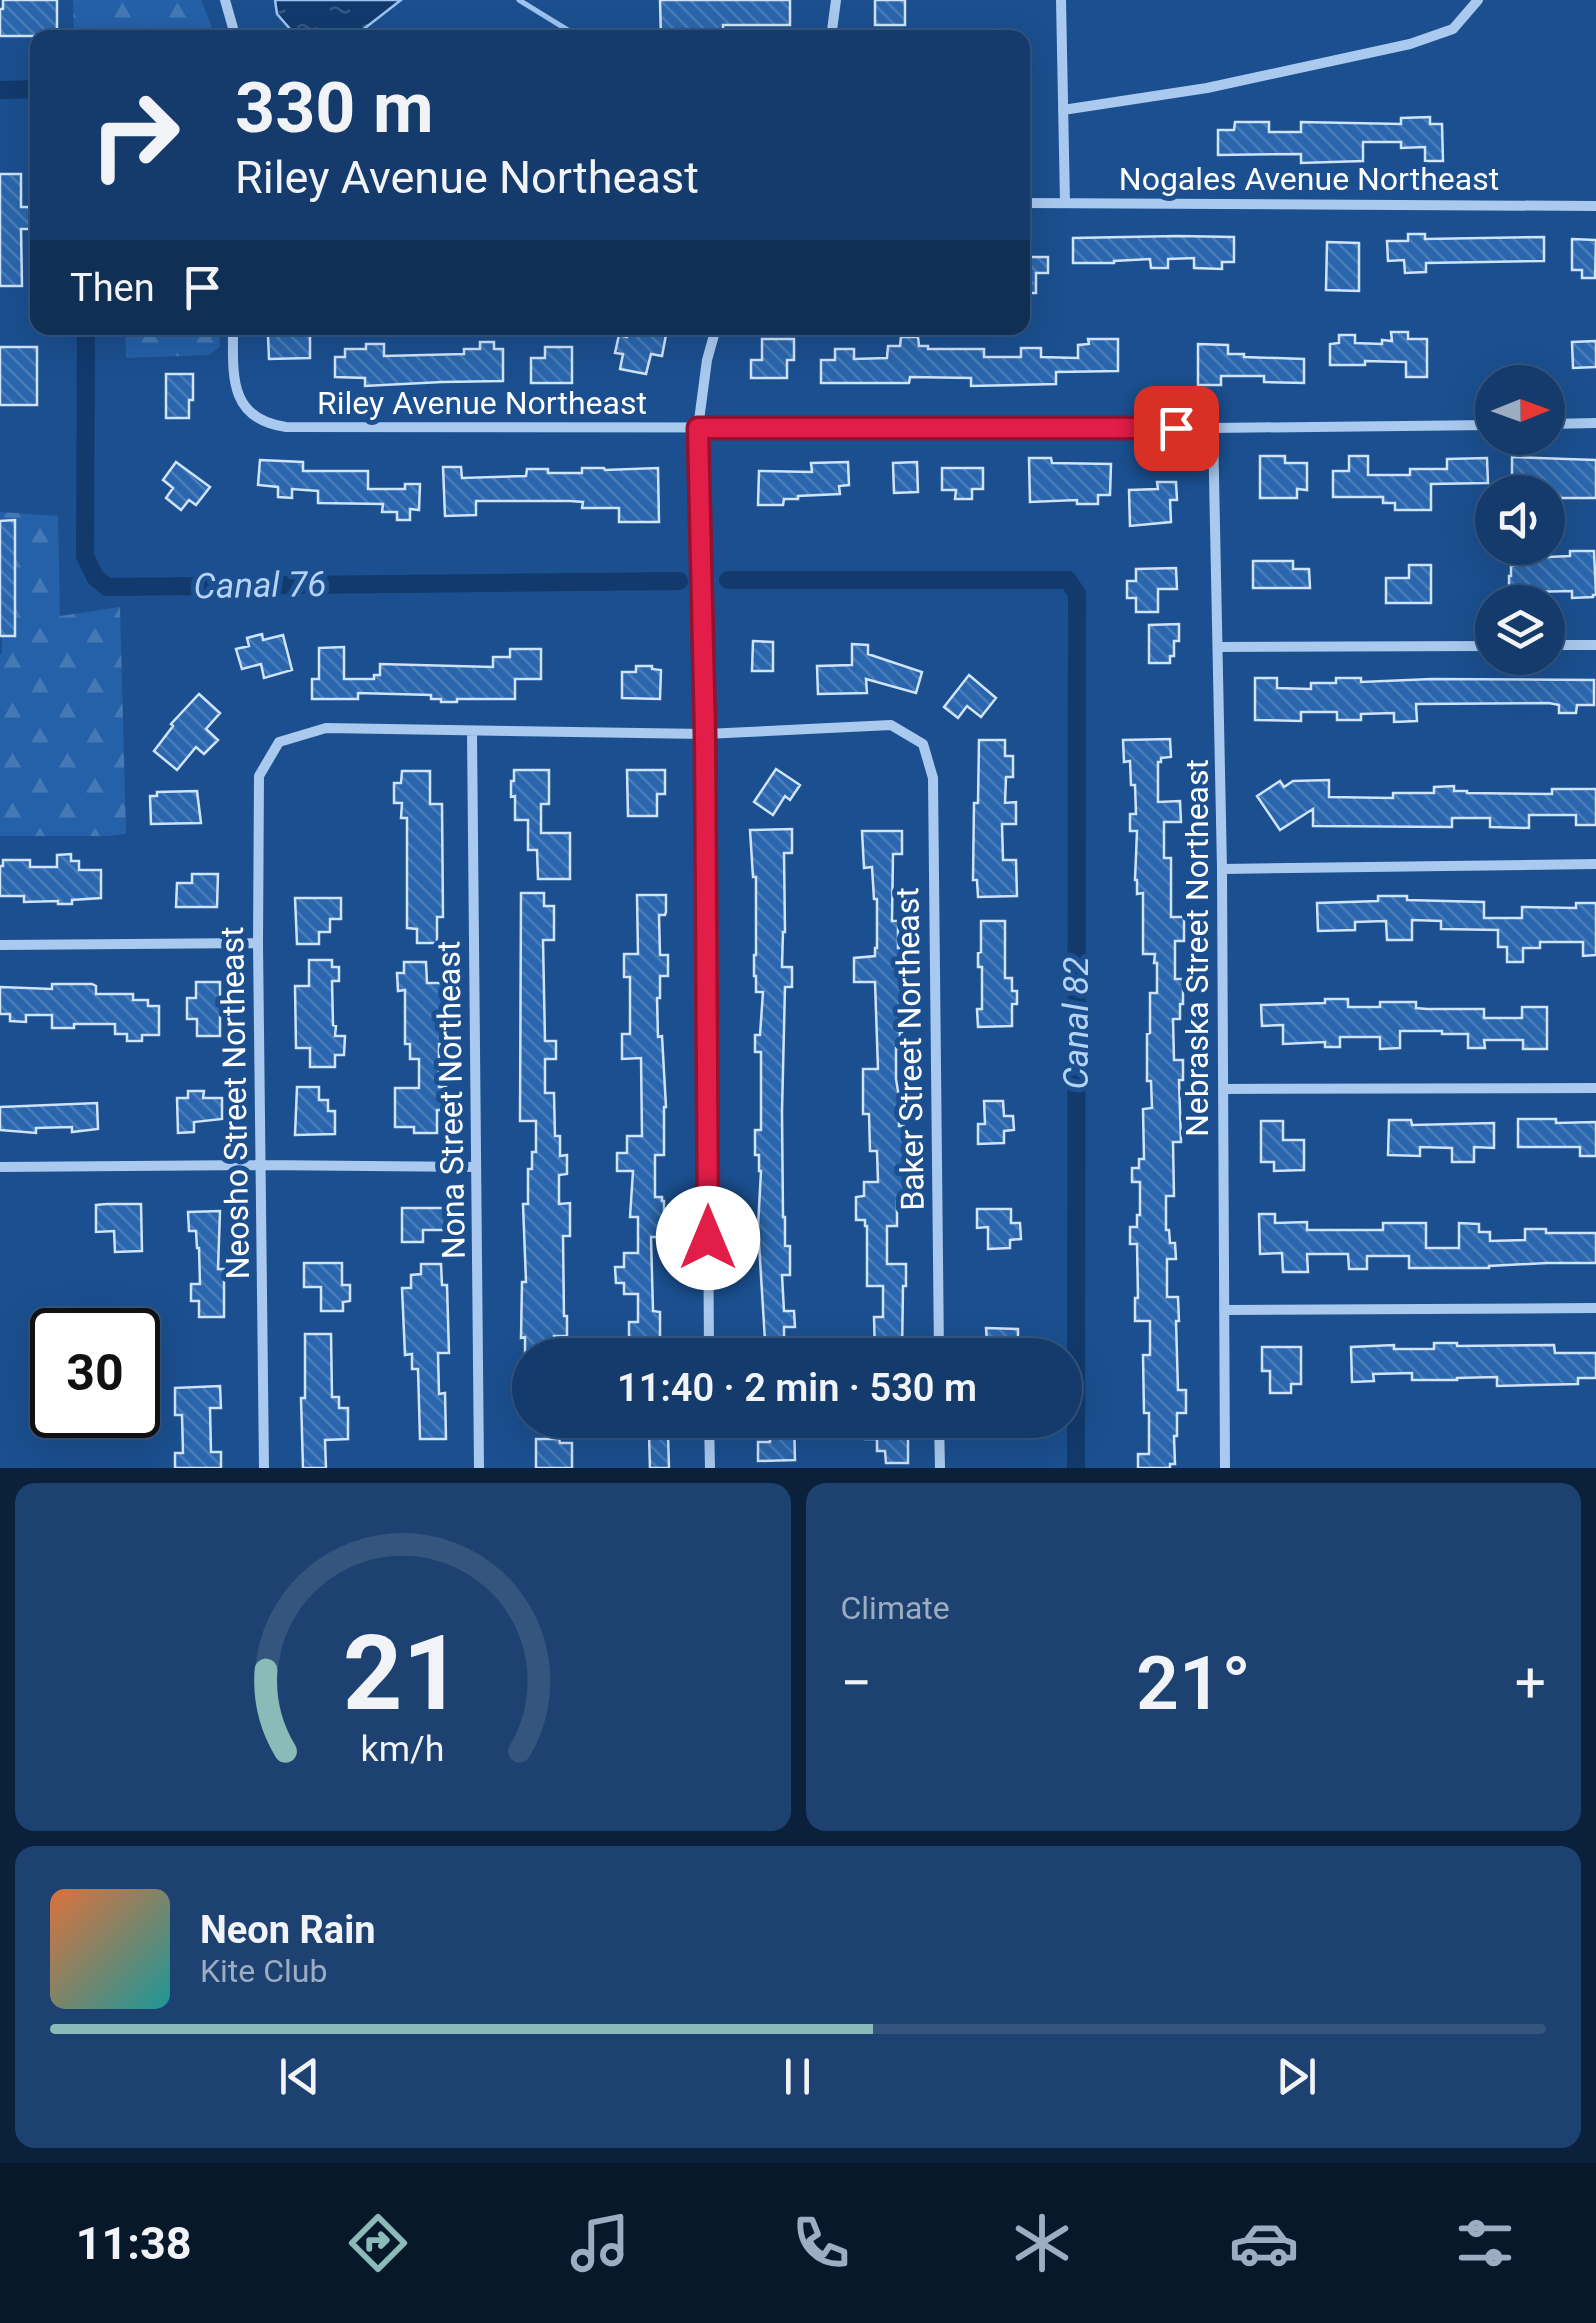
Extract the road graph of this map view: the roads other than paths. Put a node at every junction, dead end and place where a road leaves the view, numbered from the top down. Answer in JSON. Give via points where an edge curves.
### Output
{"nodes":[{"id":1,"x":225,"y":0,"type":"edge"},
{"id":2,"x":836,"y":0,"type":"edge"},
{"id":3,"x":1061,"y":0,"type":"edge"},
{"id":4,"x":1478,"y":0,"type":"edge"},
{"id":5,"x":233,"y":30,"type":"edge"},
{"id":6,"x":832,"y":30,"type":"edge"},
{"id":7,"x":1063,"y":110,"type":"junction"},
{"id":8,"x":1065,"y":202,"type":"junction"},
{"id":9,"x":1030,"y":204,"type":"edge"},
{"id":10,"x":1596,"y":206,"type":"edge"},
{"id":11,"x":233,"y":335,"type":"edge"},
{"id":12,"x":714,"y":335,"type":"edge"},
{"id":13,"x":1565,"y":424,"type":"edge"},
{"id":14,"x":1596,"y":424,"type":"edge"},
{"id":15,"x":1475,"y":425,"type":"edge"},
{"id":16,"x":698,"y":428,"type":"junction"},
{"id":17,"x":1213,"y":428,"type":"junction"},
{"id":18,"x":1565,"y":645,"type":"edge"},
{"id":19,"x":1596,"y":645,"type":"edge"},
{"id":20,"x":1475,"y":646,"type":"edge"},
{"id":21,"x":1218,"y":647,"type":"junction"},
{"id":22,"x":472,"y":732,"type":"junction"},
{"id":23,"x":705,"y":734,"type":"junction"},
{"id":24,"x":1596,"y":864,"type":"edge"},
{"id":25,"x":1222,"y":869,"type":"junction"},
{"id":26,"x":258,"y":943,"type":"junction"},
{"id":27,"x":0,"y":945,"type":"edge"},
{"id":28,"x":1596,"y":1088,"type":"edge"},
{"id":29,"x":1223,"y":1089,"type":"junction"},
{"id":30,"x":260,"y":1165,"type":"junction"},
{"id":31,"x":0,"y":1167,"type":"edge"},
{"id":32,"x":476,"y":1168,"type":"junction"},
{"id":33,"x":1596,"y":1308,"type":"edge"},
{"id":34,"x":1224,"y":1310,"type":"junction"},
{"id":35,"x":709,"y":1338,"type":"edge"},
{"id":36,"x":938,"y":1338,"type":"edge"},
{"id":37,"x":709,"y":1438,"type":"edge"},
{"id":38,"x":939,"y":1438,"type":"edge"},
{"id":39,"x":264,"y":1468,"type":"edge"},
{"id":40,"x":479,"y":1468,"type":"edge"},
{"id":41,"x":710,"y":1468,"type":"edge"},
{"id":42,"x":940,"y":1468,"type":"edge"},
{"id":43,"x":1225,"y":1468,"type":"edge"}],
"edges":[{"from":1,"to":5,"type":"street"},
{"from":2,"to":6,"type":"street"},
{"from":3,"to":7,"type":"street"},
{"from":4,"to":7,"type":"street","via":[[1453,29],[1410,44],[1206,88]]},
{"from":7,"to":8,"type":"street"},
{"from":8,"to":9,"type":"street","name":"Nogales Avenue Northeast"},
{"from":8,"to":10,"type":"street","name":"Nogales Avenue Northeast"},
{"from":11,"to":16,"type":"street","name":"Riley Avenue Northeast","via":[[237,390],[253,418],[269,425]]},
{"from":12,"to":16,"type":"street"},
{"from":13,"to":14,"type":"street"},
{"from":15,"to":17,"type":"street","name":"Riley Avenue Northeast"},
{"from":16,"to":17,"type":"street","name":"Riley Avenue Northeast"},
{"from":16,"to":23,"type":"street"},
{"from":17,"to":21,"type":"street","name":"Nebraska Street Northeast"},
{"from":18,"to":19,"type":"street"},
{"from":20,"to":21,"type":"street"},
{"from":21,"to":25,"type":"street","name":"Nebraska Street Northeast"},
{"from":22,"to":23,"type":"street"},
{"from":22,"to":26,"type":"street","name":"Neosho Street Northeast","via":[[326,728],[279,742],[259,776]]},
{"from":22,"to":32,"type":"street","name":"Nona Street Northeast"},
{"from":23,"to":35,"type":"street"},
{"from":23,"to":36,"type":"street","name":"Baker Street Northeast","via":[[891,725],[923,744],[933,778]]},
{"from":24,"to":25,"type":"street"},
{"from":25,"to":29,"type":"street","name":"Nebraska Street Northeast"},
{"from":26,"to":27,"type":"street"},
{"from":26,"to":30,"type":"street","name":"Neosho Street Northeast"},
{"from":28,"to":29,"type":"street"},
{"from":29,"to":34,"type":"street","name":"Nebraska Street Northeast"},
{"from":30,"to":31,"type":"street"},
{"from":30,"to":32,"type":"street"},
{"from":30,"to":39,"type":"street","name":"Neosho Street Northeast"},
{"from":32,"to":40,"type":"street","name":"Nona Street Northeast"},
{"from":33,"to":34,"type":"street"},
{"from":34,"to":43,"type":"street","name":"Nebraska Street Northeast"},
{"from":37,"to":41,"type":"street"},
{"from":38,"to":42,"type":"street"}]}
